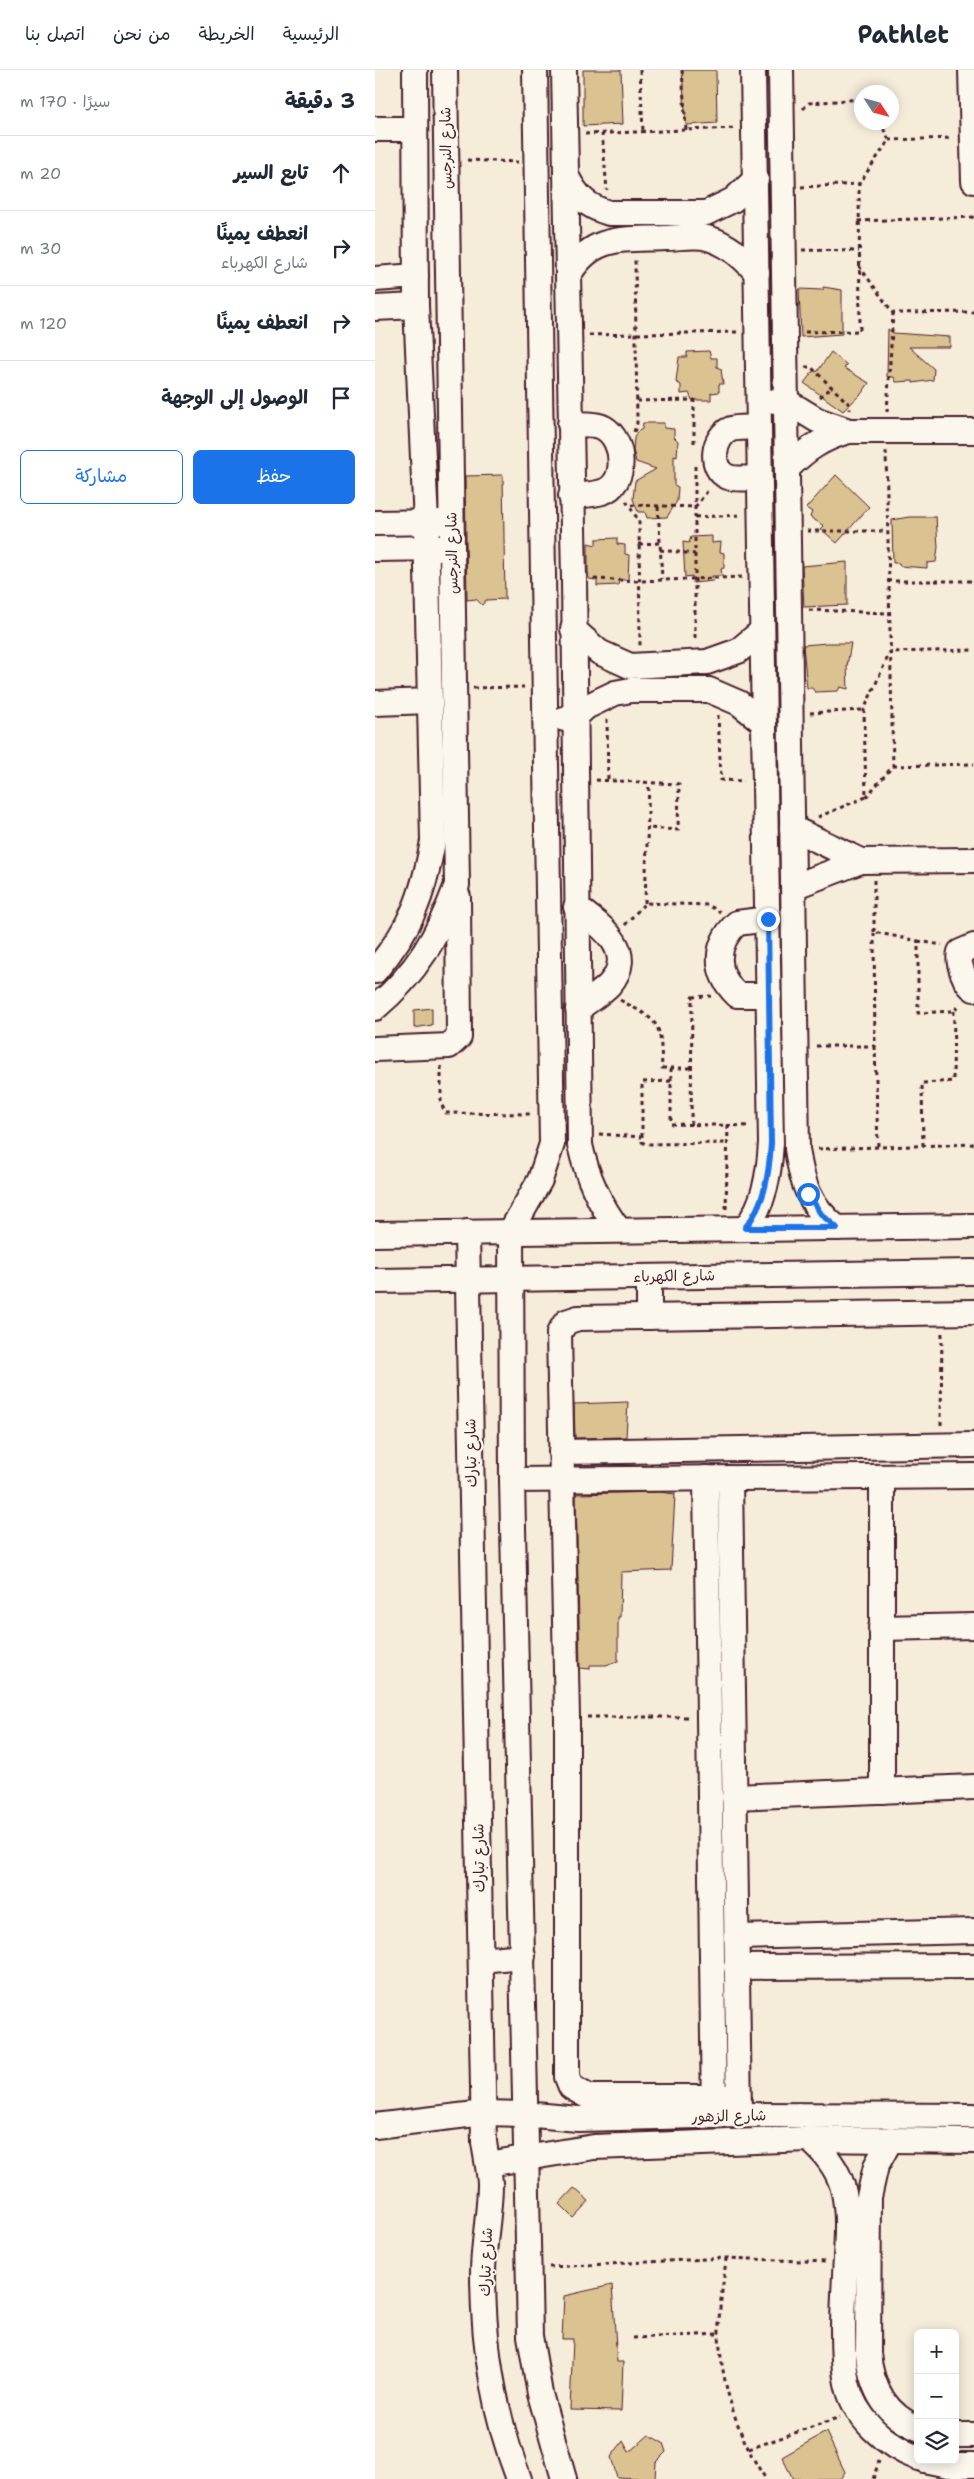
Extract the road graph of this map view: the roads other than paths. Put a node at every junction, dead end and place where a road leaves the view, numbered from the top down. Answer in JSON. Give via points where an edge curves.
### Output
{"nodes":[{"id":1,"x":415,"y":70,"type":"edge"},
{"id":2,"x":445,"y":70,"type":"edge"},
{"id":3,"x":535,"y":70,"type":"edge"},
{"id":4,"x":565,"y":70,"type":"edge"},
{"id":5,"x":753,"y":70,"type":"edge"},
{"id":6,"x":971,"y":70,"type":"edge"},
{"id":7,"x":782,"y":71,"type":"edge"},
{"id":8,"x":415,"y":129,"type":"junction"},
{"id":9,"x":375,"y":130,"type":"edge"},
{"id":10,"x":973,"y":138,"type":"edge"},
{"id":11,"x":567,"y":177,"type":"junction"},
{"id":12,"x":756,"y":179,"type":"junction"},
{"id":13,"x":974,"y":181,"type":"edge"},
{"id":14,"x":757,"y":273,"type":"junction"},
{"id":15,"x":416,"y":276,"type":"junction"},
{"id":16,"x":568,"y":276,"type":"junction"},
{"id":17,"x":375,"y":279,"type":"edge"},
{"id":18,"x":416,"y":306,"type":"junction"},
{"id":19,"x":375,"y":308,"type":"edge"},
{"id":20,"x":786,"y":401,"type":"junction"},
{"id":21,"x":759,"y":402,"type":"junction"},
{"id":22,"x":570,"y":424,"type":"junction"},
{"id":23,"x":758,"y":427,"type":"junction"},
{"id":24,"x":849,"y":431,"type":"junction"},
{"id":25,"x":974,"y":431,"type":"edge"},
{"id":26,"x":787,"y":469,"type":"junction"},
{"id":27,"x":759,"y":478,"type":"junction"},
{"id":28,"x":571,"y":496,"type":"junction"},
{"id":29,"x":452,"y":521,"type":"junction"},
{"id":30,"x":426,"y":523,"type":"junction"},
{"id":31,"x":375,"y":524,"type":"edge"},
{"id":32,"x":427,"y":548,"type":"junction"},
{"id":33,"x":452,"y":548,"type":"junction"},
{"id":34,"x":375,"y":549,"type":"edge"},
{"id":35,"x":573,"y":629,"type":"junction"},
{"id":36,"x":763,"y":630,"type":"junction"},
{"id":37,"x":430,"y":701,"type":"junction"},
{"id":38,"x":375,"y":703,"type":"edge"},
{"id":39,"x":574,"y":718,"type":"junction"},
{"id":40,"x":546,"y":720,"type":"junction"},
{"id":41,"x":764,"y":723,"type":"junction"},
{"id":42,"x":792,"y":828,"type":"junction"},
{"id":43,"x":974,"y":860,"type":"edge"},
{"id":44,"x":867,"y":861,"type":"junction"},
{"id":45,"x":457,"y":885,"type":"junction"},
{"id":46,"x":793,"y":887,"type":"junction"},
{"id":47,"x":576,"y":907,"type":"junction"},
{"id":48,"x":768,"y":919,"type":"junction"},
{"id":49,"x":974,"y":946,"type":"edge"},
{"id":50,"x":375,"y":971,"type":"edge"},
{"id":51,"x":971,"y":993,"type":"edge"},
{"id":52,"x":769,"y":995,"type":"junction"},
{"id":53,"x":375,"y":1008,"type":"edge"},
{"id":54,"x":578,"y":1009,"type":"junction"},
{"id":55,"x":375,"y":1050,"type":"edge"},
{"id":56,"x":974,"y":1226,"type":"edge"},
{"id":57,"x":745,"y":1228,"type":"junction"},
{"id":58,"x":837,"y":1228,"type":"junction"},
{"id":59,"x":619,"y":1230,"type":"junction"},
{"id":60,"x":511,"y":1231,"type":"junction"},
{"id":61,"x":467,"y":1232,"type":"junction"},
{"id":62,"x":375,"y":1234,"type":"edge"},
{"id":63,"x":974,"y":1272,"type":"edge"},
{"id":64,"x":649,"y":1277,"type":"junction"},
{"id":65,"x":468,"y":1279,"type":"junction"},
{"id":66,"x":511,"y":1279,"type":"junction"},
{"id":67,"x":375,"y":1281,"type":"edge"},
{"id":68,"x":974,"y":1312,"type":"edge"},
{"id":69,"x":649,"y":1317,"type":"junction"},
{"id":70,"x":974,"y":1445,"type":"edge"},
{"id":71,"x":561,"y":1452,"type":"junction"},
{"id":72,"x":974,"y":1476,"type":"edge"},
{"id":73,"x":882,"y":1477,"type":"junction"},
{"id":74,"x":706,"y":1478,"type":"junction"},
{"id":75,"x":730,"y":1478,"type":"junction"},
{"id":76,"x":512,"y":1480,"type":"junction"},
{"id":77,"x":561,"y":1480,"type":"junction"},
{"id":78,"x":974,"y":1626,"type":"edge"},
{"id":79,"x":881,"y":1628,"type":"junction"},
{"id":80,"x":974,"y":1788,"type":"edge"},
{"id":81,"x":882,"y":1791,"type":"junction"},
{"id":82,"x":734,"y":1797,"type":"junction"},
{"id":83,"x":710,"y":1874,"type":"junction"},
{"id":84,"x":735,"y":1875,"type":"junction"},
{"id":85,"x":974,"y":1931,"type":"edge"},
{"id":86,"x":736,"y":1936,"type":"junction"},
{"id":87,"x":523,"y":1956,"type":"junction"},
{"id":88,"x":481,"y":1960,"type":"junction"},
{"id":89,"x":974,"y":1966,"type":"edge"},
{"id":90,"x":736,"y":1968,"type":"junction"},
{"id":91,"x":738,"y":2106,"type":"junction"},
{"id":92,"x":713,"y":2107,"type":"junction"},
{"id":93,"x":484,"y":2113,"type":"junction"},
{"id":94,"x":524,"y":2114,"type":"junction"},
{"id":95,"x":974,"y":2116,"type":"edge"},
{"id":96,"x":375,"y":2126,"type":"edge"},
{"id":97,"x":809,"y":2139,"type":"junction"},
{"id":98,"x":891,"y":2139,"type":"junction"},
{"id":99,"x":974,"y":2141,"type":"edge"},
{"id":100,"x":525,"y":2159,"type":"junction"},
{"id":101,"x":488,"y":2164,"type":"junction"},
{"id":102,"x":914,"y":2427,"type":"edge"},
{"id":103,"x":959,"y":2435,"type":"edge"},
{"id":104,"x":974,"y":2436,"type":"edge"},
{"id":105,"x":914,"y":2456,"type":"edge"},
{"id":106,"x":943,"y":2464,"type":"edge"},
{"id":107,"x":974,"y":2465,"type":"edge"},
{"id":108,"x":519,"y":2479,"type":"edge"},
{"id":109,"x":565,"y":2479,"type":"edge"}],
"edges":[{"from":1,"to":8,"type":"street","name":"شارع النرجس"},
{"from":2,"to":29,"type":"street","name":"شارع النرجس"},
{"from":3,"to":40,"type":"street"},
{"from":4,"to":11,"type":"street"},
{"from":5,"to":12,"type":"street"},
{"from":6,"to":10,"type":"street"},
{"from":7,"to":20,"type":"street"},
{"from":8,"to":9,"type":"street"},
{"from":8,"to":15,"type":"street","name":"شارع النرجس"},
{"from":10,"to":13,"type":"street"},
{"from":11,"to":12,"type":"street","via":[[583,201],[609,214],[706,212],[733,200]]},
{"from":11,"to":16,"type":"street"},
{"from":12,"to":14,"type":"street"},
{"from":14,"to":16,"type":"street","via":[[733,250],[703,237],[611,240],[585,254]]},
{"from":14,"to":21,"type":"street"},
{"from":15,"to":17,"type":"street"},
{"from":15,"to":18,"type":"street","name":"شارع النرجس"},
{"from":16,"to":22,"type":"street"},
{"from":18,"to":19,"type":"street"},
{"from":18,"to":30,"type":"street","name":"شارع النرجس"},
{"from":20,"to":21,"type":"street"},
{"from":20,"to":24,"type":"street","via":[[817,420]]},
{"from":20,"to":26,"type":"street"},
{"from":21,"to":23,"type":"street"},
{"from":22,"to":28,"type":"street"},
{"from":22,"to":28,"type":"street","via":[[603,426],[621,453],[616,479],[603,492]]},
{"from":23,"to":27,"type":"street"},
{"from":23,"to":27,"type":"street","via":[[731,429],[722,434],[715,453],[716,463],[728,477]]},
{"from":24,"to":25,"type":"street"},
{"from":24,"to":26,"type":"street","via":[[814,444]]},
{"from":26,"to":42,"type":"street"},
{"from":27,"to":36,"type":"street"},
{"from":28,"to":35,"type":"street"},
{"from":29,"to":30,"type":"street"},
{"from":29,"to":33,"type":"street","name":"شارع النرجس"},
{"from":30,"to":31,"type":"street"},
{"from":30,"to":32,"type":"street","name":"شارع النرجس"},
{"from":32,"to":33,"type":"street"},
{"from":32,"to":34,"type":"street"},
{"from":32,"to":37,"type":"street","name":"شارع النرجس"},
{"from":33,"to":45,"type":"street","name":"شارع النرجس"},
{"from":35,"to":36,"type":"street","via":[[585,642],[630,666],[707,662],[737,651]]},
{"from":35,"to":39,"type":"street"},
{"from":36,"to":41,"type":"street"},
{"from":37,"to":38,"type":"street"},
{"from":37,"to":50,"type":"street","name":"شارع النرجس","via":[[433,841],[427,878],[414,913],[396,945]]},
{"from":39,"to":40,"type":"street"},
{"from":39,"to":41,"type":"street","via":[[607,696],[631,690],[709,690],[739,703]]},
{"from":39,"to":47,"type":"street"},
{"from":40,"to":60,"type":"street","via":[[552,1144],[532,1198]]},
{"from":41,"to":48,"type":"street"},
{"from":42,"to":44,"type":"street"},
{"from":42,"to":46,"type":"street"},
{"from":43,"to":44,"type":"street"},
{"from":44,"to":46,"type":"street"},
{"from":45,"to":53,"type":"street","name":"شارع النرجس","via":[[443,924],[422,959],[396,990]]},
{"from":45,"to":55,"type":"street","via":[[461,1030],[455,1043],[441,1047]]},
{"from":46,"to":58,"type":"street","via":[[800,1173],[821,1214]]},
{"from":47,"to":54,"type":"street"},
{"from":47,"to":54,"type":"street","via":[[613,938],[618,967],[602,991]]},
{"from":48,"to":52,"type":"street"},
{"from":48,"to":52,"type":"street","via":[[737,923],[728,931],[721,947],[719,965],[722,976],[737,995]]},
{"from":49,"to":51,"type":"street","via":[[960,952],[959,958]]},
{"from":52,"to":57,"type":"street","via":[[769,1167],[757,1214]]},
{"from":54,"to":59,"type":"street","via":[[580,1145],[590,1182]]},
{"from":56,"to":58,"type":"street"},
{"from":57,"to":58,"type":"street"},
{"from":57,"to":59,"type":"street"},
{"from":59,"to":60,"type":"street"},
{"from":60,"to":61,"type":"street"},
{"from":60,"to":66,"type":"street"},
{"from":61,"to":62,"type":"street"},
{"from":61,"to":65,"type":"street","name":"شارع تبارك"},
{"from":63,"to":64,"type":"street","name":"شارع الكهرباء"},
{"from":64,"to":66,"type":"street","name":"شارع الكهرباء"},
{"from":64,"to":69,"type":"street"},
{"from":65,"to":66,"type":"street","name":"شارع الكهرباء"},
{"from":65,"to":67,"type":"street","name":"شارع الكهرباء"},
{"from":65,"to":88,"type":"street","name":"شارع تبارك"},
{"from":66,"to":76,"type":"street"},
{"from":68,"to":69,"type":"street"},
{"from":69,"to":71,"type":"street","via":[[572,1319],[560,1328]]},
{"from":70,"to":71,"type":"street"},
{"from":71,"to":77,"type":"street"},
{"from":72,"to":73,"type":"street"},
{"from":73,"to":75,"type":"street"},
{"from":73,"to":79,"type":"street"},
{"from":74,"to":75,"type":"street"},
{"from":74,"to":77,"type":"street"},
{"from":74,"to":83,"type":"street"},
{"from":75,"to":82,"type":"street"},
{"from":76,"to":77,"type":"street"},
{"from":76,"to":87,"type":"street"},
{"from":77,"to":92,"type":"street","via":[[567,1717],[567,2077],[571,2087],[589,2097]]},
{"from":78,"to":79,"type":"street"},
{"from":79,"to":81,"type":"street"},
{"from":80,"to":81,"type":"street"},
{"from":81,"to":82,"type":"street"},
{"from":82,"to":84,"type":"street"},
{"from":83,"to":84,"type":"street"},
{"from":83,"to":92,"type":"street"},
{"from":84,"to":86,"type":"street"},
{"from":85,"to":86,"type":"street"},
{"from":86,"to":90,"type":"street"},
{"from":87,"to":88,"type":"street"},
{"from":87,"to":94,"type":"street"},
{"from":88,"to":93,"type":"street","name":"شارع تبارك"},
{"from":89,"to":90,"type":"street"},
{"from":90,"to":91,"type":"street"},
{"from":91,"to":92,"type":"street","name":"شارع الزهور"},
{"from":91,"to":95,"type":"street","name":"شارع الزهور"},
{"from":92,"to":94,"type":"street","name":"شارع الزهور","via":[[578,2119]]},
{"from":93,"to":94,"type":"street","name":"شارع الزهور"},
{"from":93,"to":96,"type":"street","name":"شارع الزهور"},
{"from":93,"to":101,"type":"street","name":"شارع تبارك"},
{"from":94,"to":100,"type":"street"},
{"from":97,"to":98,"type":"street","name":"شارع الزهور"},
{"from":97,"to":100,"type":"street","name":"شارع الزهور","via":[[595,2147]]},
{"from":97,"to":105,"type":"street","via":[[829,2159],[841,2184],[847,2211],[844,2358],[847,2385],[871,2427],[887,2441]]},
{"from":98,"to":99,"type":"street","name":"شارع الزهور"},
{"from":98,"to":102,"type":"street","via":[[876,2166],[869,2197],[868,2353],[870,2374],[878,2394],[891,2411]]},
{"from":100,"to":101,"type":"street","name":"شارع الزهور"},
{"from":100,"to":109,"type":"street","via":[[530,2336],[540,2394]]},
{"from":101,"to":108,"type":"street","name":"شارع تبارك","via":[[489,2204],[483,2273],[489,2366],[509,2454]]},
{"from":103,"to":104,"type":"street"},
{"from":106,"to":107,"type":"street"}]}
